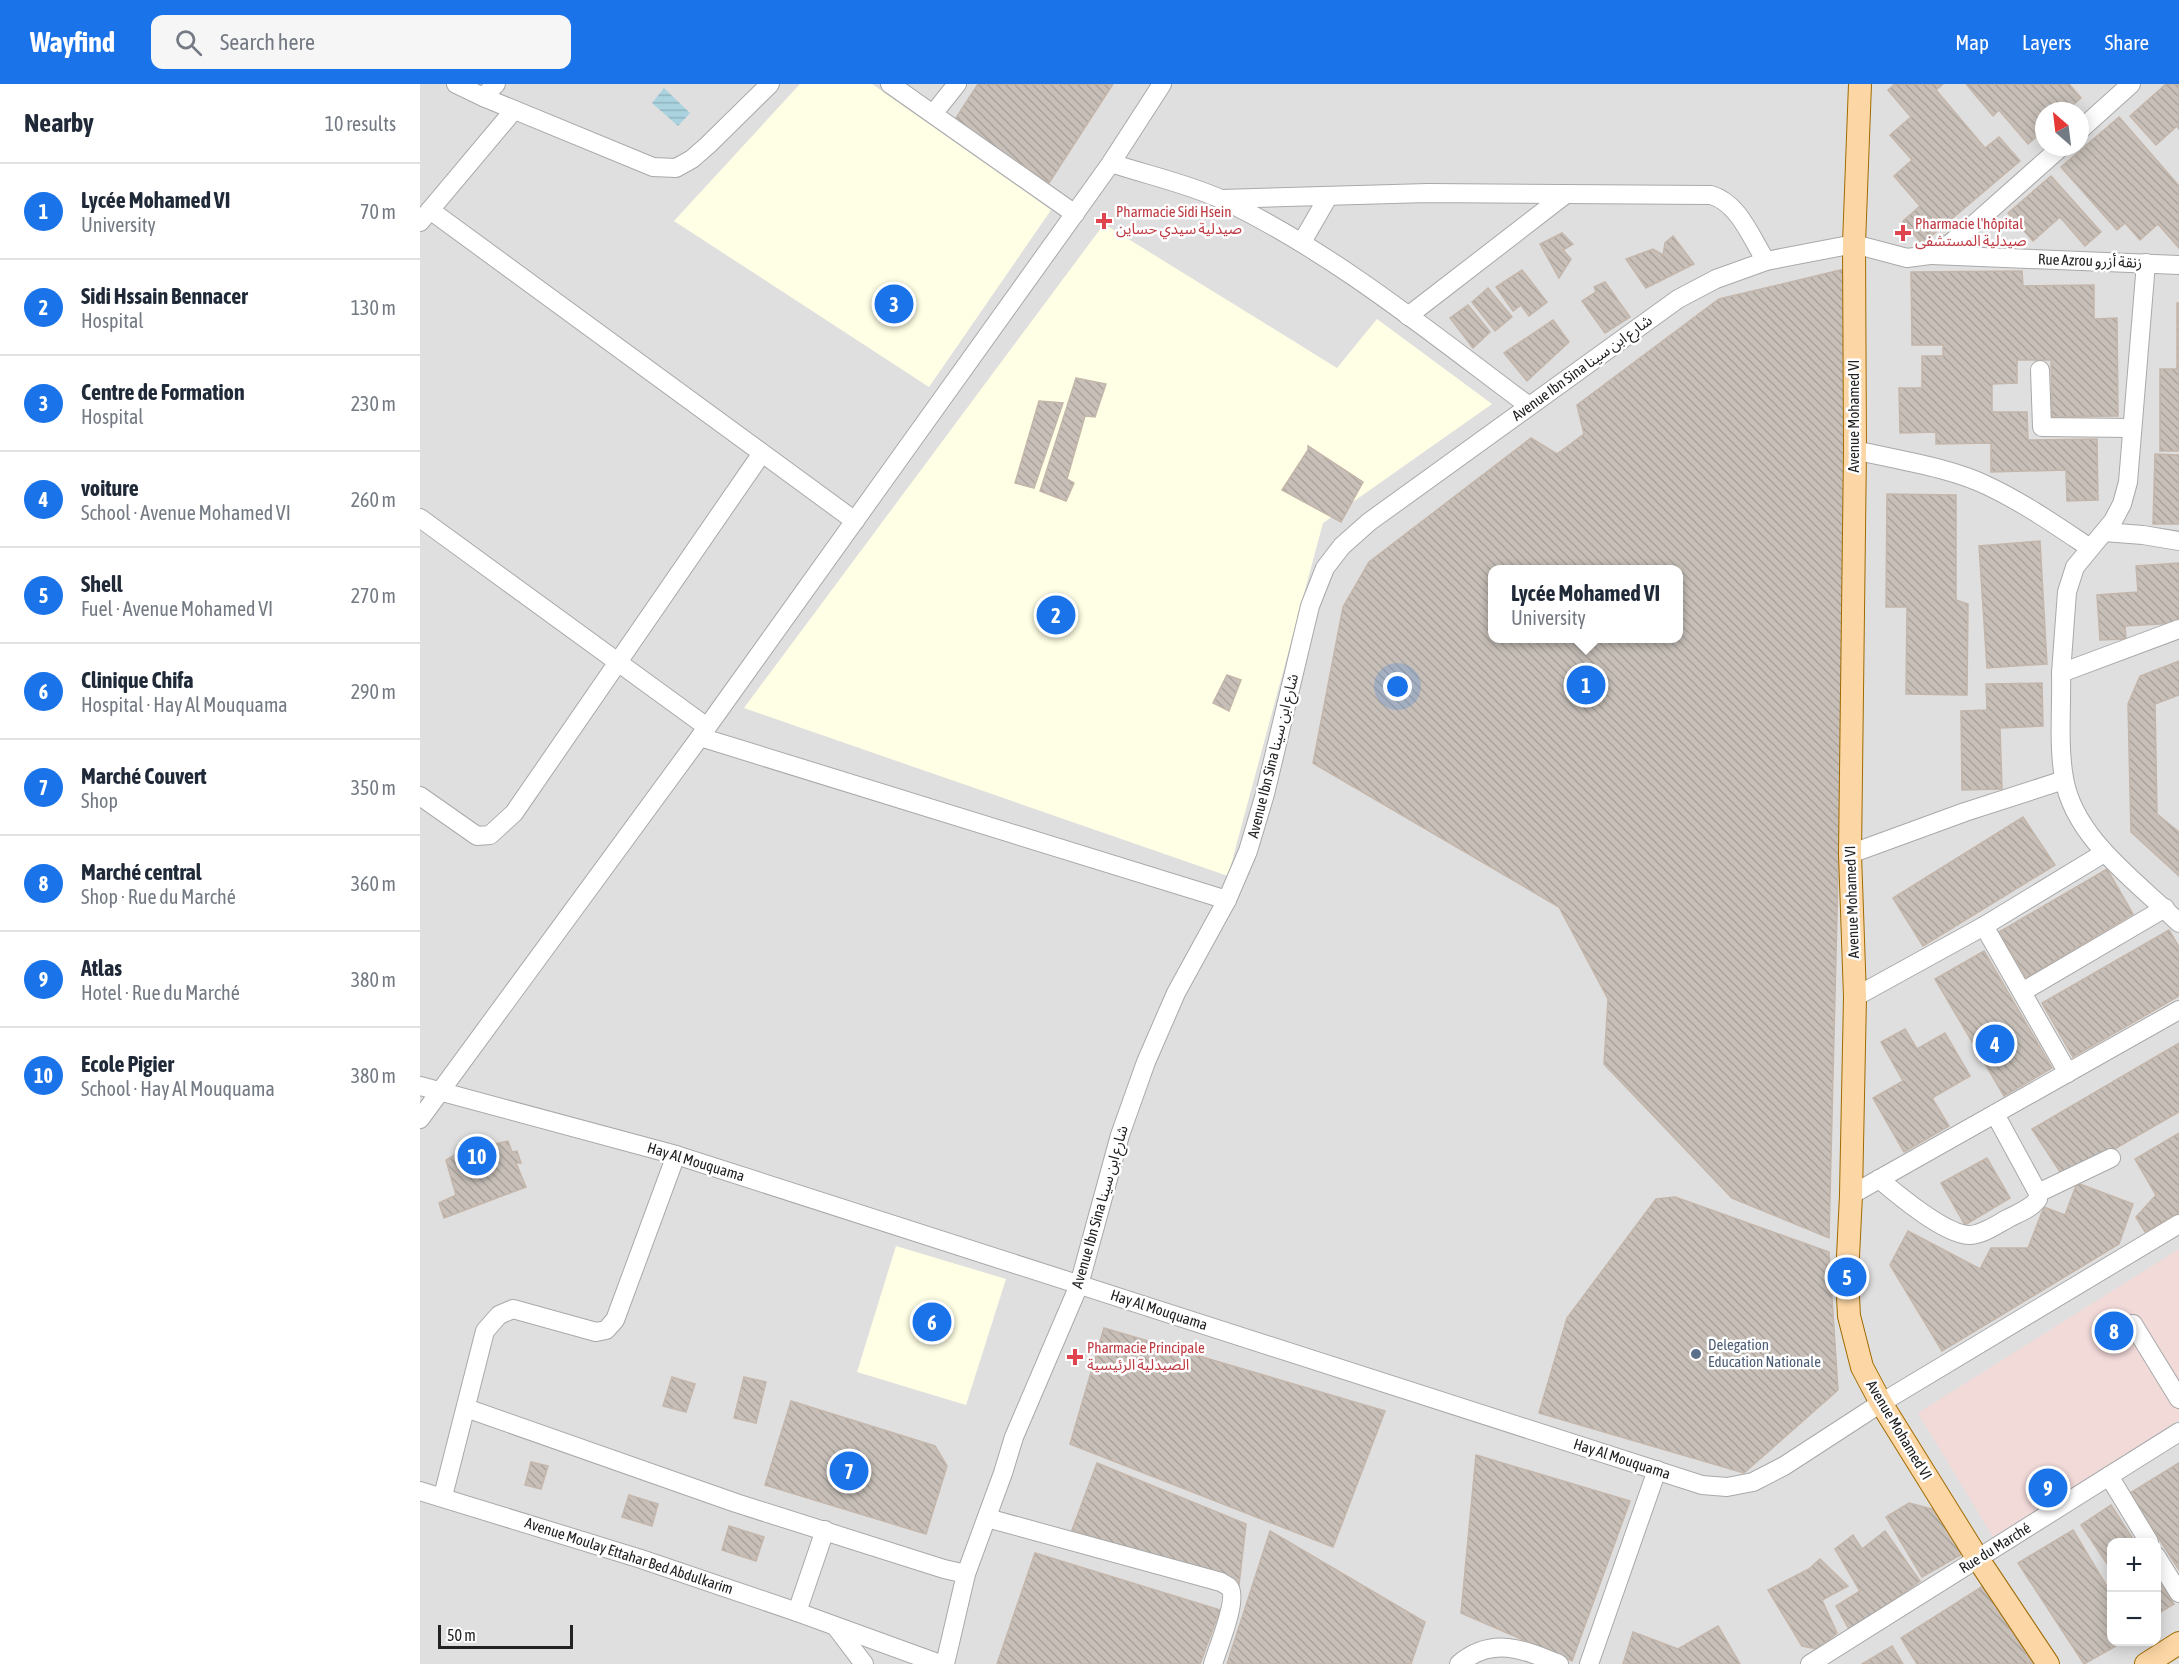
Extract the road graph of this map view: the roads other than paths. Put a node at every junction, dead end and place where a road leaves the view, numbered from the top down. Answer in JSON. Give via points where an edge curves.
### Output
{"nodes":[{"id":1,"x":456,"y":84,"type":"edge"},
{"id":2,"x":496,"y":84,"type":"edge"},
{"id":3,"x":770,"y":84,"type":"edge"},
{"id":4,"x":890,"y":84,"type":"edge"},
{"id":5,"x":957,"y":84,"type":"edge"},
{"id":6,"x":1162,"y":84,"type":"edge"},
{"id":7,"x":1860,"y":84,"type":"edge"},
{"id":8,"x":2127,"y":85,"type":"edge"},
{"id":9,"x":483,"y":97,"type":"junction"},
{"id":10,"x":514,"y":110,"type":"junction"},
{"id":11,"x":933,"y":114,"type":"junction"},
{"id":12,"x":2089,"y":121,"type":"edge"},
{"id":13,"x":2051,"y":156,"type":"edge"},
{"id":14,"x":1111,"y":163,"type":"junction"},
{"id":15,"x":1566,"y":194,"type":"junction"},
{"id":16,"x":1328,"y":197,"type":"junction"},
{"id":17,"x":1221,"y":199,"type":"junction"},
{"id":18,"x":1075,"y":214,"type":"junction"},
{"id":19,"x":425,"y":216,"type":"edge"},
{"id":20,"x":1302,"y":242,"type":"junction"},
{"id":21,"x":1854,"y":244,"type":"junction"},
{"id":22,"x":1930,"y":255,"type":"junction"},
{"id":23,"x":1766,"y":261,"type":"junction"},
{"id":24,"x":2146,"y":263,"type":"junction"},
{"id":25,"x":2179,"y":265,"type":"edge"},
{"id":26,"x":1408,"y":316,"type":"junction"},
{"id":27,"x":2040,"y":370,"type":"dead end"},
{"id":28,"x":1529,"y":406,"type":"junction"},
{"id":29,"x":2132,"y":428,"type":"junction"},
{"id":30,"x":1855,"y":450,"type":"junction"},
{"id":31,"x":762,"y":453,"type":"junction"},
{"id":32,"x":420,"y":518,"type":"edge"},
{"id":33,"x":855,"y":521,"type":"junction"},
{"id":34,"x":2104,"y":532,"type":"junction"},
{"id":35,"x":2179,"y":541,"type":"edge"},
{"id":36,"x":2090,"y":548,"type":"junction"},
{"id":37,"x":2179,"y":629,"type":"edge"},
{"id":38,"x":618,"y":663,"type":"junction"},
{"id":39,"x":2061,"y":673,"type":"junction"},
{"id":40,"x":703,"y":732,"type":"junction"},
{"id":41,"x":2064,"y":780,"type":"junction"},
{"id":42,"x":420,"y":796,"type":"edge"},
{"id":43,"x":2104,"y":853,"type":"junction"},
{"id":44,"x":1850,"y":854,"type":"junction"},
{"id":45,"x":1227,"y":900,"type":"junction"},
{"id":46,"x":2165,"y":908,"type":"junction"},
{"id":47,"x":2179,"y":923,"type":"edge"},
{"id":48,"x":1984,"y":926,"type":"junction"},
{"id":49,"x":2022,"y":992,"type":"junction"},
{"id":50,"x":1854,"y":997,"type":"junction"},
{"id":51,"x":2179,"y":1010,"type":"edge"},
{"id":52,"x":2068,"y":1073,"type":"junction"},
{"id":53,"x":429,"y":1089,"type":"edge"},
{"id":54,"x":1995,"y":1114,"type":"junction"},
{"id":55,"x":420,"y":1119,"type":"edge"},
{"id":56,"x":676,"y":1155,"type":"junction"},
{"id":57,"x":2111,"y":1158,"type":"dead end"},
{"id":58,"x":1879,"y":1179,"type":"junction"},
{"id":59,"x":2038,"y":1193,"type":"junction"},
{"id":60,"x":1851,"y":1195,"type":"junction"},
{"id":61,"x":2179,"y":1224,"type":"edge"},
{"id":62,"x":1079,"y":1284,"type":"junction"},
{"id":63,"x":2133,"y":1324,"type":"dead end"},
{"id":64,"x":2179,"y":1399,"type":"edge"},
{"id":65,"x":1881,"y":1403,"type":"junction"},
{"id":66,"x":466,"y":1408,"type":"junction"},
{"id":67,"x":2179,"y":1432,"type":"edge"},
{"id":68,"x":1656,"y":1470,"type":"junction"},
{"id":69,"x":2109,"y":1476,"type":"junction"},
{"id":70,"x":420,"y":1491,"type":"edge"},
{"id":71,"x":443,"y":1497,"type":"junction"},
{"id":72,"x":987,"y":1518,"type":"junction"},
{"id":73,"x":825,"y":1530,"type":"junction"},
{"id":74,"x":2147,"y":1538,"type":"edge"},
{"id":75,"x":1978,"y":1559,"type":"junction"},
{"id":76,"x":2161,"y":1563,"type":"edge"},
{"id":77,"x":966,"y":1574,"type":"junction"},
{"id":78,"x":2179,"y":1593,"type":"edge"},
{"id":79,"x":797,"y":1612,"type":"junction"},
{"id":80,"x":836,"y":1627,"type":"junction"},
{"id":81,"x":2179,"y":1644,"type":"edge"},
{"id":82,"x":864,"y":1664,"type":"edge"},
{"id":83,"x":940,"y":1664,"type":"edge"},
{"id":84,"x":945,"y":1664,"type":"edge"},
{"id":85,"x":1213,"y":1664,"type":"edge"},
{"id":86,"x":1459,"y":1664,"type":"edge"},
{"id":87,"x":1559,"y":1664,"type":"edge"},
{"id":88,"x":1589,"y":1664,"type":"edge"},
{"id":89,"x":1810,"y":1664,"type":"edge"},
{"id":90,"x":2048,"y":1664,"type":"edge"},
{"id":91,"x":2146,"y":1664,"type":"edge"}],
"edges":[{"from":1,"to":9,"type":"street"},
{"from":2,"to":9,"type":"street"},
{"from":3,"to":10,"type":"street","via":[[708,145],[676,168],[653,167]]},
{"from":4,"to":11,"type":"street"},
{"from":5,"to":11,"type":"street"},
{"from":6,"to":14,"type":"street"},
{"from":7,"to":21,"type":"main road","name":"Avenue Mohamed VI"},
{"from":8,"to":12,"type":"street"},
{"from":9,"to":10,"type":"street"},
{"from":10,"to":19,"type":"street"},
{"from":11,"to":18,"type":"street"},
{"from":13,"to":22,"type":"street","via":[[1971,227]]},
{"from":14,"to":17,"type":"street"},
{"from":14,"to":18,"type":"street"},
{"from":15,"to":16,"type":"street"},
{"from":15,"to":23,"type":"street","via":[[1721,198],[1731,206]]},
{"from":15,"to":26,"type":"street"},
{"from":16,"to":17,"type":"street"},
{"from":16,"to":20,"type":"street"},
{"from":17,"to":20,"type":"street"},
{"from":18,"to":33,"type":"street"},
{"from":19,"to":31,"type":"street"},
{"from":20,"to":26,"type":"street"},
{"from":21,"to":22,"type":"street","name":"Rue Azrou زنقة أزرو","via":[[1907,258]]},
{"from":21,"to":23,"type":"street","name":"Avenue Ibn Sina شارع ابن سينا"},
{"from":21,"to":30,"type":"main road","name":"Avenue Mohamed VI"},
{"from":22,"to":24,"type":"street","name":"Rue Azrou زنقة أزرو"},
{"from":23,"to":28,"type":"street","name":"Avenue Ibn Sina شارع ابن سينا","via":[[1716,279],[1678,299]]},
{"from":24,"to":25,"type":"street","name":"Rue Azrou زنقة أزرو"},
{"from":24,"to":29,"type":"street"},
{"from":26,"to":28,"type":"street"},
{"from":27,"to":29,"type":"street","via":[[2042,426]]},
{"from":28,"to":45,"type":"street","name":"Avenue Ibn Sina شارع ابن سينا","via":[[1370,522],[1342,546],[1325,568],[1310,606],[1266,794]]},
{"from":29,"to":34,"type":"street","via":[[2128,482],[2122,504]]},
{"from":30,"to":36,"type":"street","via":[[1986,485]]},
{"from":30,"to":44,"type":"main road","name":"Avenue Mohamed VI"},
{"from":31,"to":33,"type":"street"},
{"from":31,"to":38,"type":"street"},
{"from":32,"to":38,"type":"street"},
{"from":33,"to":40,"type":"street"},
{"from":34,"to":35,"type":"street"},
{"from":34,"to":36,"type":"street"},
{"from":36,"to":39,"type":"street","via":[[2075,567],[2067,592]]},
{"from":37,"to":39,"type":"street"},
{"from":38,"to":40,"type":"street"},
{"from":38,"to":42,"type":"street","via":[[514,813],[489,835],[477,836]]},
{"from":39,"to":41,"type":"street"},
{"from":40,"to":45,"type":"street"},
{"from":40,"to":53,"type":"street"},
{"from":41,"to":43,"type":"street","via":[[2077,816]]},
{"from":41,"to":44,"type":"street"},
{"from":43,"to":46,"type":"street"},
{"from":43,"to":48,"type":"street"},
{"from":44,"to":50,"type":"main road","name":"Avenue Mohamed VI"},
{"from":45,"to":62,"type":"street","name":"Avenue Ibn Sina شارع ابن سينا","via":[[1176,993],[1146,1062],[1120,1135]]},
{"from":46,"to":47,"type":"street"},
{"from":46,"to":49,"type":"street"},
{"from":48,"to":49,"type":"street"},
{"from":48,"to":50,"type":"street"},
{"from":49,"to":52,"type":"street"},
{"from":50,"to":60,"type":"main road","name":"Avenue Mohamed VI"},
{"from":51,"to":52,"type":"street"},
{"from":52,"to":54,"type":"street"},
{"from":53,"to":55,"type":"street"},
{"from":53,"to":56,"type":"street","name":"Hay Al Mouquama"},
{"from":54,"to":58,"type":"street"},
{"from":54,"to":59,"type":"street"},
{"from":56,"to":62,"type":"street","name":"Hay Al Mouquama"},
{"from":56,"to":66,"type":"street","via":[[615,1320],[606,1330],[596,1332],[513,1309],[499,1315],[485,1331]]},
{"from":57,"to":59,"type":"street"},
{"from":58,"to":59,"type":"street","via":[[1917,1211],[1969,1235],[2031,1206]]},
{"from":58,"to":60,"type":"street"},
{"from":60,"to":65,"type":"main road","name":"Avenue Mohamed VI","via":[[1849,1316],[1862,1367]]},
{"from":61,"to":65,"type":"street","name":"Hay Al Mouquama"},
{"from":62,"to":68,"type":"street","name":"Hay Al Mouquama"},
{"from":62,"to":72,"type":"street","name":"Avenue Ibn Sina شارع ابن سينا","via":[[1014,1437]]},
{"from":63,"to":64,"type":"street"},
{"from":65,"to":68,"type":"street","name":"Hay Al Mouquama","via":[[1753,1482],[1727,1487],[1702,1485]]},
{"from":65,"to":75,"type":"main road","name":"Avenue Mohamed VI"},
{"from":66,"to":71,"type":"street"},
{"from":66,"to":73,"type":"street","via":[[736,1503]]},
{"from":67,"to":69,"type":"street","name":"Rue du Marché"},
{"from":68,"to":88,"type":"street"},
{"from":69,"to":74,"type":"street"},
{"from":69,"to":75,"type":"street","name":"Rue du Marché"},
{"from":70,"to":71,"type":"street","name":"Avenue Moulay Ettahar Bed Abdulkarim"},
{"from":71,"to":79,"type":"street","name":"Avenue Moulay Ettahar Bed Abdulkarim"},
{"from":72,"to":77,"type":"street","name":"Avenue Ibn Sina شارع ابن سينا"},
{"from":72,"to":85,"type":"street","via":[[1229,1587],[1231,1605]]},
{"from":73,"to":77,"type":"street"},
{"from":73,"to":79,"type":"street"},
{"from":75,"to":89,"type":"street","name":"Rue du Marché"},
{"from":75,"to":90,"type":"main road","name":"Avenue Mohamed VI"},
{"from":76,"to":78,"type":"street"},
{"from":77,"to":84,"type":"street","name":"Avenue Ibn Sina شارع ابن سينا"},
{"from":79,"to":80,"type":"street","name":"Avenue Moulay Ettahar Bed Abdulkarim"},
{"from":80,"to":82,"type":"street"},
{"from":80,"to":83,"type":"street","name":"Avenue Moulay Ettahar Bed Abdulkarim"},
{"from":81,"to":91,"type":"main road"},
{"from":86,"to":87,"type":"street","via":[[1469,1655],[1491,1647],[1532,1653]]}]}
